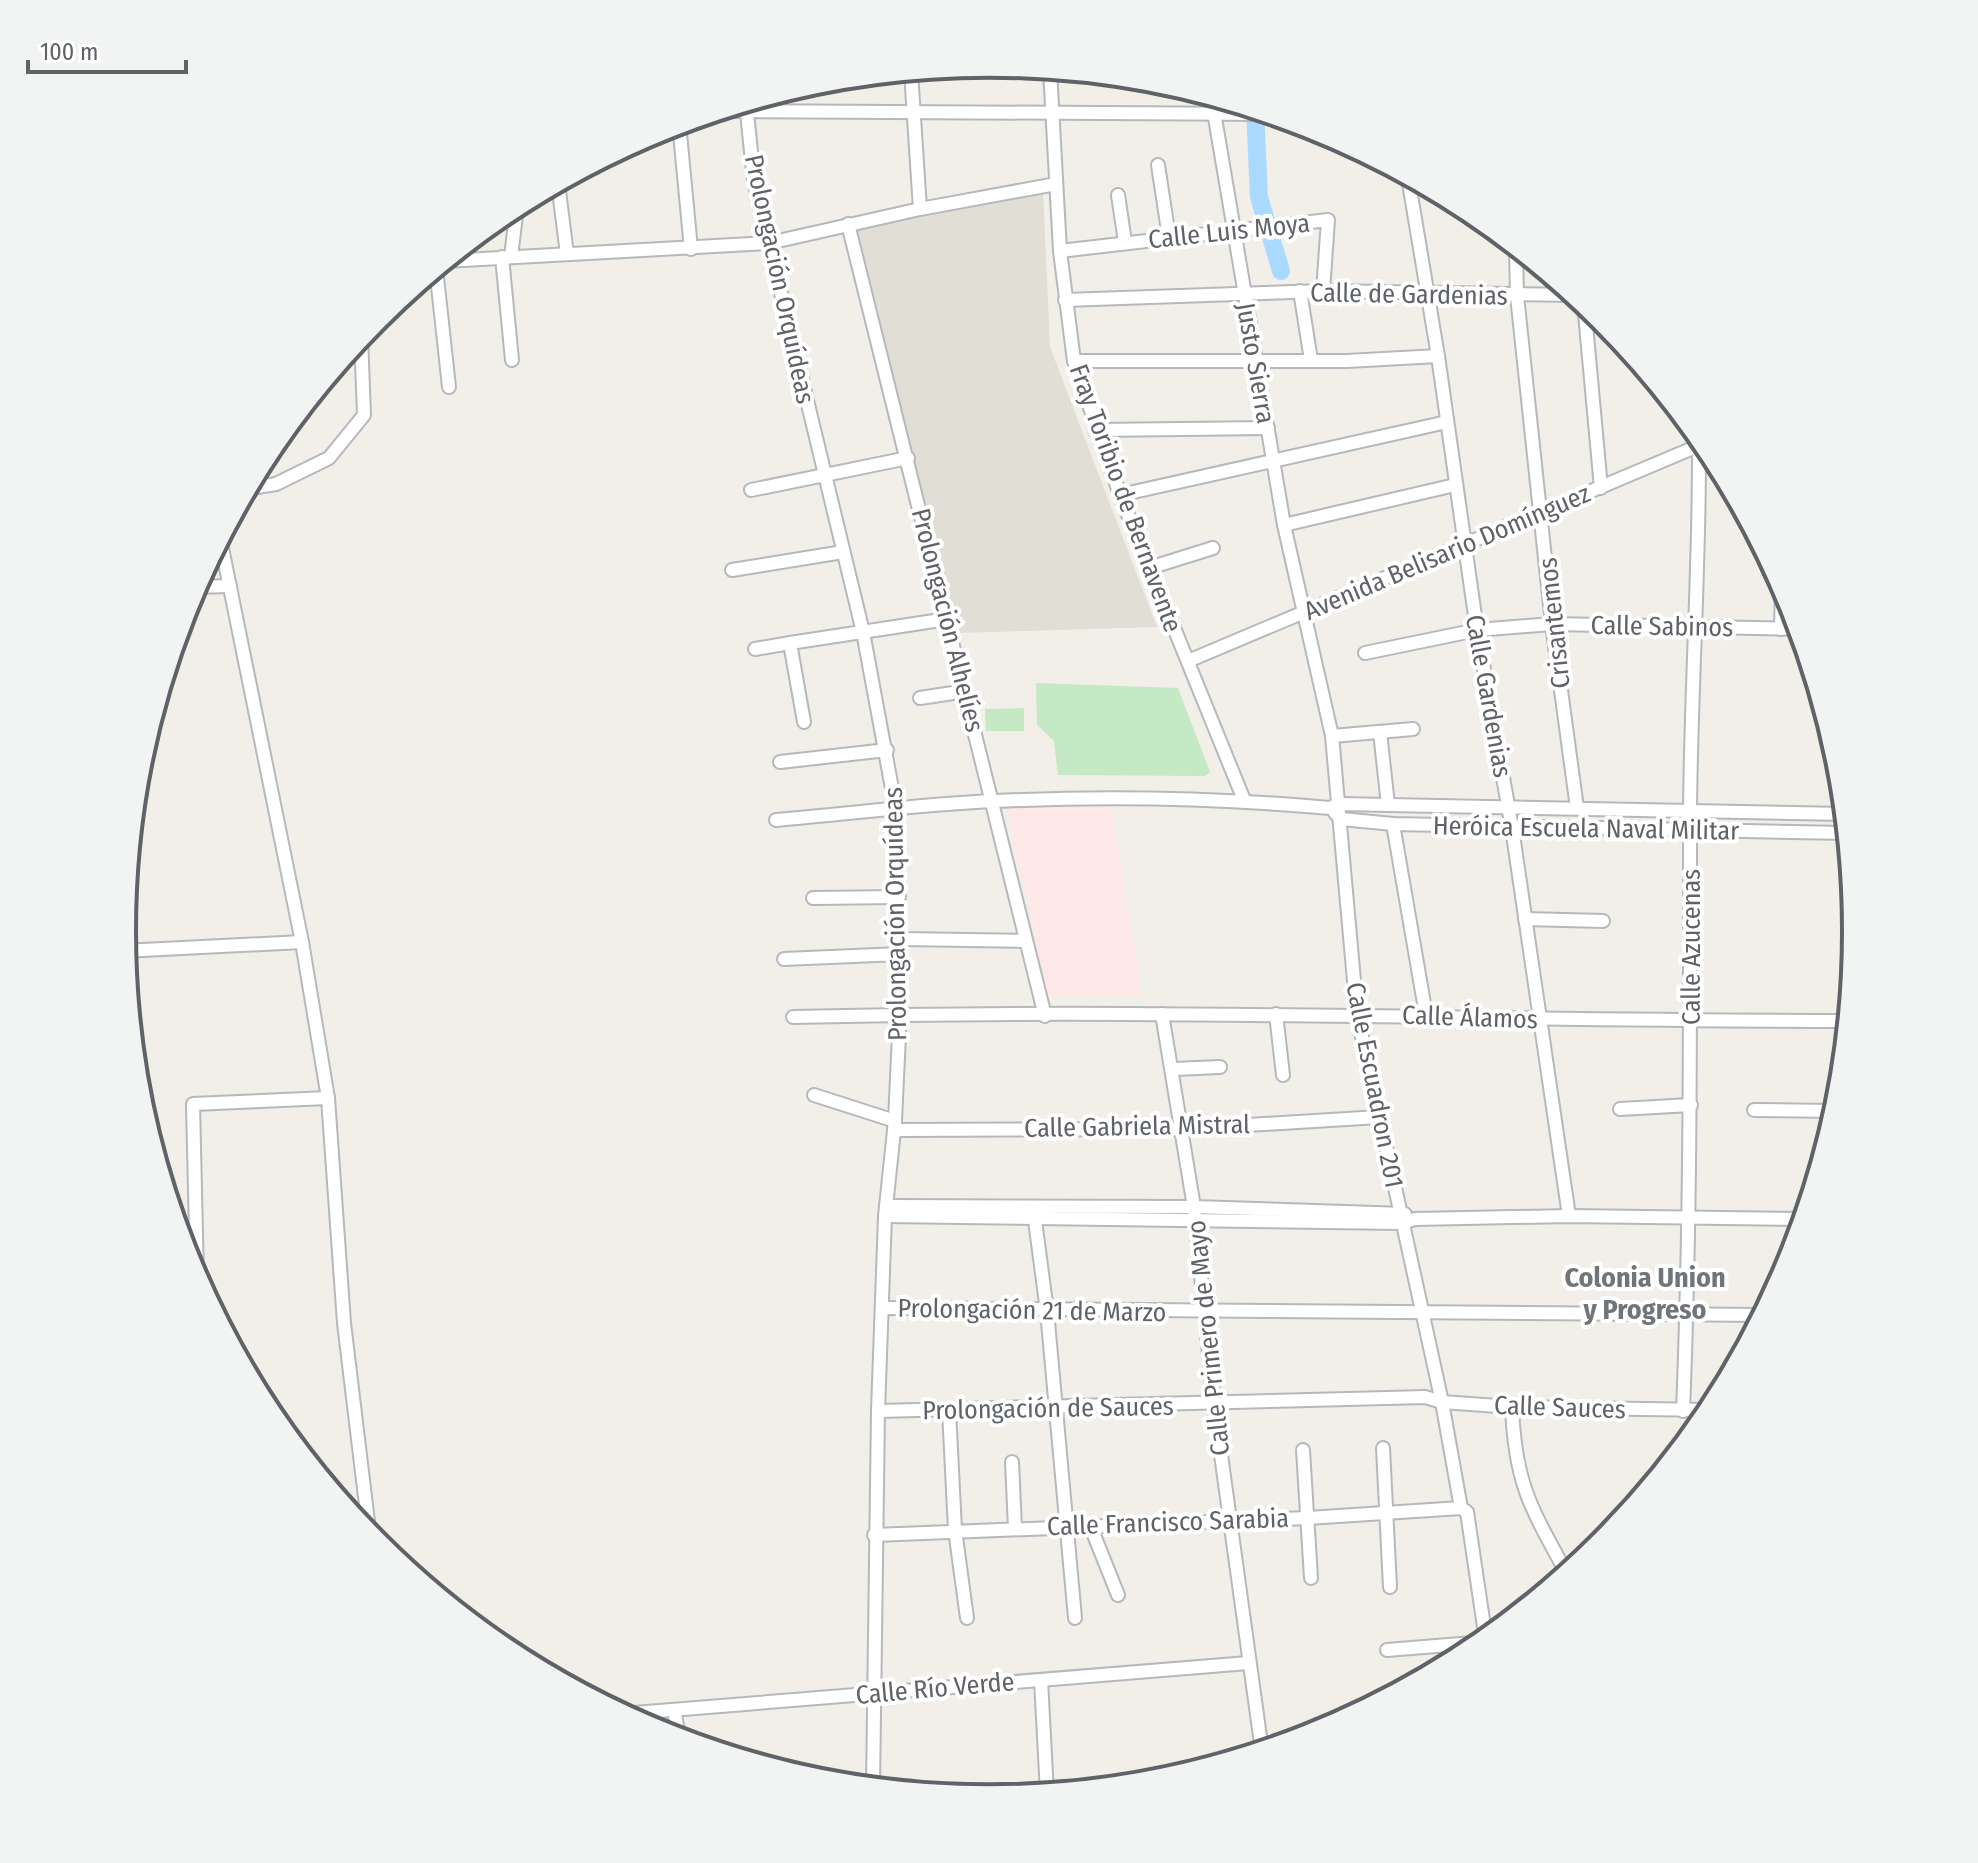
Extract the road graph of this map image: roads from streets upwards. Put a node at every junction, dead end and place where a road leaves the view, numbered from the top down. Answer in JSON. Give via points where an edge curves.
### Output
{"nodes":[{"id":1,"x":1050,"y":80,"type":"edge"},
{"id":2,"x":912,"y":82,"type":"edge"},
{"id":3,"x":765,"y":108,"type":"edge"},
{"id":4,"x":1214,"y":112,"type":"junction"},
{"id":5,"x":1228,"y":112,"type":"edge"},
{"id":6,"x":748,"y":113,"type":"edge"},
{"id":7,"x":1052,"y":114,"type":"junction"},
{"id":8,"x":914,"y":115,"type":"junction"},
{"id":9,"x":680,"y":136,"type":"edge"},
{"id":10,"x":1158,"y":165,"type":"dead end"},
{"id":11,"x":1056,"y":184,"type":"junction"},
{"id":12,"x":1410,"y":189,"type":"edge"},
{"id":13,"x":559,"y":194,"type":"edge"},
{"id":14,"x":1118,"y":195,"type":"dead end"},
{"id":15,"x":920,"y":209,"type":"junction"},
{"id":16,"x":514,"y":223,"type":"edge"},
{"id":17,"x":848,"y":224,"type":"junction"},
{"id":18,"x":1234,"y":229,"type":"junction"},
{"id":19,"x":1169,"y":237,"type":"junction"},
{"id":20,"x":1125,"y":242,"type":"junction"},
{"id":21,"x":769,"y":243,"type":"junction"},
{"id":22,"x":691,"y":249,"type":"junction"},
{"id":23,"x":1060,"y":251,"type":"junction"},
{"id":24,"x":567,"y":254,"type":"junction"},
{"id":25,"x":506,"y":257,"type":"junction"},
{"id":26,"x":462,"y":260,"type":"edge"},
{"id":27,"x":1516,"y":260,"type":"edge"},
{"id":28,"x":437,"y":280,"type":"edge"},
{"id":29,"x":1300,"y":291,"type":"junction"},
{"id":30,"x":1323,"y":291,"type":"junction"},
{"id":31,"x":1244,"y":293,"type":"junction"},
{"id":32,"x":1428,"y":294,"type":"junction"},
{"id":33,"x":1558,"y":295,"type":"edge"},
{"id":34,"x":1517,"y":296,"type":"junction"},
{"id":35,"x":1065,"y":300,"type":"junction"},
{"id":36,"x":1586,"y":321,"type":"edge"},
{"id":37,"x":362,"y":353,"type":"edge"},
{"id":38,"x":1438,"y":356,"type":"junction"},
{"id":39,"x":1255,"y":359,"type":"junction"},
{"id":40,"x":512,"y":360,"type":"dead end"},
{"id":41,"x":1311,"y":360,"type":"junction"},
{"id":42,"x":1074,"y":361,"type":"junction"},
{"id":43,"x":449,"y":387,"type":"dead end"},
{"id":44,"x":1447,"y":422,"type":"junction"},
{"id":45,"x":1268,"y":428,"type":"junction"},
{"id":46,"x":1095,"y":430,"type":"junction"},
{"id":47,"x":1692,"y":447,"type":"edge"},
{"id":48,"x":908,"y":458,"type":"junction"},
{"id":49,"x":1273,"y":461,"type":"junction"},
{"id":50,"x":1701,"y":461,"type":"edge"},
{"id":51,"x":825,"y":475,"type":"junction"},
{"id":52,"x":1455,"y":485,"type":"junction"},
{"id":53,"x":261,"y":486,"type":"edge"},
{"id":54,"x":1601,"y":488,"type":"junction"},
{"id":55,"x":751,"y":490,"type":"dead end"},
{"id":56,"x":1120,"y":495,"type":"junction"},
{"id":57,"x":1542,"y":513,"type":"junction"},
{"id":58,"x":1284,"y":525,"type":"junction"},
{"id":59,"x":1464,"y":542,"type":"junction"},
{"id":60,"x":1213,"y":548,"type":"dead end"},
{"id":61,"x":843,"y":552,"type":"junction"},
{"id":62,"x":224,"y":555,"type":"edge"},
{"id":63,"x":1149,"y":568,"type":"junction"},
{"id":64,"x":732,"y":570,"type":"dead end"},
{"id":65,"x":230,"y":586,"type":"junction"},
{"id":66,"x":209,"y":587,"type":"edge"},
{"id":67,"x":1302,"y":613,"type":"junction"},
{"id":68,"x":1781,"y":614,"type":"edge"},
{"id":69,"x":947,"y":619,"type":"junction"},
{"id":70,"x":1552,"y":624,"type":"junction"},
{"id":71,"x":1697,"y":627,"type":"junction"},
{"id":72,"x":1781,"y":629,"type":"junction"},
{"id":73,"x":1787,"y":629,"type":"edge"},
{"id":74,"x":1477,"y":630,"type":"junction"},
{"id":75,"x":863,"y":632,"type":"junction"},
{"id":76,"x":790,"y":643,"type":"junction"},
{"id":77,"x":755,"y":649,"type":"dead end"},
{"id":78,"x":1365,"y":653,"type":"dead end"},
{"id":79,"x":1188,"y":661,"type":"junction"},
{"id":80,"x":966,"y":691,"type":"junction"},
{"id":81,"x":920,"y":698,"type":"dead end"},
{"id":82,"x":804,"y":722,"type":"dead end"},
{"id":83,"x":1413,"y":729,"type":"dead end"},
{"id":84,"x":1380,"y":732,"type":"junction"},
{"id":85,"x":1332,"y":736,"type":"junction"},
{"id":86,"x":887,"y":750,"type":"junction"},
{"id":87,"x":780,"y":762,"type":"dead end"},
{"id":88,"x":1244,"y":800,"type":"junction"},
{"id":89,"x":993,"y":801,"type":"junction"},
{"id":90,"x":1388,"y":805,"type":"junction"},
{"id":91,"x":1334,"y":806,"type":"junction"},
{"id":92,"x":1577,"y":808,"type":"junction"},
{"id":93,"x":1509,"y":809,"type":"junction"},
{"id":94,"x":896,"y":810,"type":"junction"},
{"id":95,"x":1690,"y":811,"type":"junction"},
{"id":96,"x":1834,"y":814,"type":"edge"},
{"id":97,"x":1341,"y":819,"type":"junction"},
{"id":98,"x":776,"y":820,"type":"dead end"},
{"id":99,"x":1393,"y":824,"type":"junction"},
{"id":100,"x":1512,"y":828,"type":"junction"},
{"id":101,"x":1691,"y":829,"type":"junction"},
{"id":102,"x":1836,"y":833,"type":"edge"},
{"id":103,"x":899,"y":897,"type":"junction"},
{"id":104,"x":813,"y":898,"type":"dead end"},
{"id":105,"x":1525,"y":919,"type":"junction"},
{"id":106,"x":1603,"y":921,"type":"dead end"},
{"id":107,"x":900,"y":939,"type":"junction"},
{"id":108,"x":1026,"y":941,"type":"junction"},
{"id":109,"x":302,"y":942,"type":"junction"},
{"id":110,"x":136,"y":950,"type":"edge"},
{"id":111,"x":900,"y":954,"type":"junction"},
{"id":112,"x":784,"y":959,"type":"dead end"},
{"id":113,"x":900,"y":1014,"type":"junction"},
{"id":114,"x":1162,"y":1014,"type":"junction"},
{"id":115,"x":1276,"y":1014,"type":"junction"},
{"id":116,"x":1357,"y":1014,"type":"junction"},
{"id":117,"x":1426,"y":1015,"type":"junction"},
{"id":118,"x":1045,"y":1016,"type":"junction"},
{"id":119,"x":793,"y":1017,"type":"dead end"},
{"id":120,"x":1540,"y":1019,"type":"junction"},
{"id":121,"x":1692,"y":1021,"type":"junction"},
{"id":122,"x":1837,"y":1021,"type":"edge"},
{"id":123,"x":1220,"y":1067,"type":"dead end"},
{"id":124,"x":1174,"y":1069,"type":"junction"},
{"id":125,"x":1283,"y":1075,"type":"dead end"},
{"id":126,"x":814,"y":1095,"type":"dead end"},
{"id":127,"x":328,"y":1098,"type":"junction"},
{"id":128,"x":1691,"y":1105,"type":"junction"},
{"id":129,"x":1620,"y":1109,"type":"dead end"},
{"id":130,"x":1754,"y":1110,"type":"dead end"},
{"id":131,"x":1823,"y":1111,"type":"edge"},
{"id":132,"x":1379,"y":1117,"type":"junction"},
{"id":133,"x":895,"y":1126,"type":"junction"},
{"id":134,"x":1183,"y":1129,"type":"junction"},
{"id":135,"x":886,"y":1211,"type":"junction"},
{"id":136,"x":1034,"y":1212,"type":"junction"},
{"id":137,"x":1195,"y":1214,"type":"junction"},
{"id":138,"x":1569,"y":1216,"type":"junction"},
{"id":139,"x":1400,"y":1217,"type":"junction"},
{"id":140,"x":1688,"y":1219,"type":"junction"},
{"id":141,"x":1792,"y":1219,"type":"edge"},
{"id":142,"x":196,"y":1248,"type":"edge"},
{"id":143,"x":882,"y":1308,"type":"junction"},
{"id":144,"x":1047,"y":1311,"type":"junction"},
{"id":145,"x":1422,"y":1312,"type":"junction"},
{"id":146,"x":1207,"y":1313,"type":"junction"},
{"id":147,"x":1687,"y":1315,"type":"junction"},
{"id":148,"x":1751,"y":1315,"type":"edge"},
{"id":149,"x":1409,"y":1397,"type":"joint"},
{"id":150,"x":1442,"y":1402,"type":"junction"},
{"id":151,"x":1214,"y":1404,"type":"junction"},
{"id":152,"x":1055,"y":1407,"type":"junction"},
{"id":153,"x":1512,"y":1407,"type":"junction"},
{"id":154,"x":949,"y":1410,"type":"junction"},
{"id":155,"x":878,"y":1411,"type":"junction"},
{"id":156,"x":1683,"y":1411,"type":"junction"},
{"id":157,"x":1696,"y":1411,"type":"edge"},
{"id":158,"x":1383,"y":1448,"type":"dead end"},
{"id":159,"x":1303,"y":1450,"type":"dead end"},
{"id":160,"x":1012,"y":1462,"type":"dead end"},
{"id":161,"x":1461,"y":1508,"type":"junction"},
{"id":162,"x":1384,"y":1512,"type":"junction"},
{"id":163,"x":367,"y":1516,"type":"edge"},
{"id":164,"x":1308,"y":1518,"type":"junction"},
{"id":165,"x":1230,"y":1520,"type":"junction"},
{"id":166,"x":1068,"y":1525,"type":"junction"},
{"id":167,"x":1090,"y":1525,"type":"junction"},
{"id":168,"x":1015,"y":1528,"type":"junction"},
{"id":169,"x":955,"y":1530,"type":"junction"},
{"id":170,"x":874,"y":1535,"type":"junction"},
{"id":171,"x":1561,"y":1564,"type":"edge"},
{"id":172,"x":1311,"y":1578,"type":"dead end"},
{"id":173,"x":1390,"y":1587,"type":"dead end"},
{"id":174,"x":1118,"y":1595,"type":"dead end"},
{"id":175,"x":967,"y":1618,"type":"dead end"},
{"id":176,"x":1075,"y":1618,"type":"dead end"},
{"id":177,"x":1484,"y":1626,"type":"edge"},
{"id":178,"x":1459,"y":1643,"type":"edge"},
{"id":179,"x":1387,"y":1650,"type":"dead end"},
{"id":180,"x":1248,"y":1663,"type":"junction"},
{"id":181,"x":1041,"y":1680,"type":"junction"},
{"id":182,"x":874,"y":1693,"type":"junction"},
{"id":183,"x":674,"y":1710,"type":"junction"},
{"id":184,"x":645,"y":1712,"type":"edge"},
{"id":185,"x":677,"y":1726,"type":"edge"},
{"id":186,"x":1260,"y":1741,"type":"edge"},
{"id":187,"x":873,"y":1777,"type":"edge"},
{"id":188,"x":1047,"y":1783,"type":"edge"}],
"edges":[{"from":1,"to":7,"type":"street","name":"Fray Toribio de Bernavente"},
{"from":2,"to":8,"type":"street"},
{"from":3,"to":8,"type":"street"},
{"from":4,"to":5,"type":"street"},
{"from":4,"to":7,"type":"street"},
{"from":4,"to":18,"type":"street","name":"Justo Sierra"},
{"from":6,"to":21,"type":"street","name":"Prolongación Orquídeas","via":[[754,181]]},
{"from":7,"to":8,"type":"street"},
{"from":7,"to":11,"type":"street","name":"Fray Toribio de Bernavente"},
{"from":8,"to":15,"type":"street"},
{"from":9,"to":22,"type":"street"},
{"from":10,"to":19,"type":"street"},
{"from":11,"to":15,"type":"street"},
{"from":11,"to":23,"type":"street","name":"Fray Toribio de Bernavente"},
{"from":12,"to":32,"type":"street","name":"Calle Gardenias"},
{"from":13,"to":24,"type":"street"},
{"from":14,"to":20,"type":"street"},
{"from":15,"to":17,"type":"street"},
{"from":16,"to":25,"type":"street"},
{"from":17,"to":21,"type":"street"},
{"from":17,"to":48,"type":"street","name":"Prolongación Alhelíes"},
{"from":18,"to":19,"type":"street","name":"Calle Luis Moya"},
{"from":18,"to":30,"type":"street","name":"Calle Luis Moya","via":[[1328,220]]},
{"from":18,"to":31,"type":"street","name":"Justo Sierra"},
{"from":19,"to":20,"type":"street","name":"Calle Luis Moya"},
{"from":20,"to":23,"type":"street","name":"Calle Luis Moya"},
{"from":21,"to":22,"type":"street"},
{"from":21,"to":51,"type":"street","name":"Prolongación Orquídeas"},
{"from":22,"to":24,"type":"street"},
{"from":23,"to":35,"type":"street","name":"Fray Toribio de Bernavente"},
{"from":24,"to":25,"type":"street"},
{"from":25,"to":26,"type":"street"},
{"from":25,"to":40,"type":"street"},
{"from":27,"to":34,"type":"street","name":"Crisantemos"},
{"from":28,"to":43,"type":"street"},
{"from":29,"to":30,"type":"street","name":"Calle de Gardenias"},
{"from":29,"to":31,"type":"street","name":"Calle de Gardenias"},
{"from":29,"to":41,"type":"street"},
{"from":30,"to":32,"type":"street","name":"Calle de Gardenias"},
{"from":31,"to":35,"type":"street","name":"Calle de Gardenias"},
{"from":31,"to":39,"type":"street","name":"Justo Sierra"},
{"from":32,"to":34,"type":"street","name":"Calle de Gardenias"},
{"from":32,"to":38,"type":"street","name":"Calle Gardenias"},
{"from":33,"to":34,"type":"street","name":"Calle de Gardenias"},
{"from":34,"to":57,"type":"street","name":"Crisantemos"},
{"from":35,"to":42,"type":"street","name":"Fray Toribio de Bernavente"},
{"from":36,"to":54,"type":"street"},
{"from":37,"to":53,"type":"street","via":[[364,415],[329,458]]},
{"from":38,"to":41,"type":"street"},
{"from":38,"to":44,"type":"street","name":"Calle Gardenias"},
{"from":39,"to":41,"type":"street"},
{"from":39,"to":42,"type":"street"},
{"from":39,"to":45,"type":"street","name":"Justo Sierra"},
{"from":42,"to":46,"type":"street","name":"Fray Toribio de Bernavente"},
{"from":44,"to":49,"type":"street"},
{"from":44,"to":52,"type":"street","name":"Calle Gardenias"},
{"from":45,"to":46,"type":"street"},
{"from":45,"to":49,"type":"street","name":"Justo Sierra"},
{"from":46,"to":56,"type":"street","name":"Fray Toribio de Bernavente"},
{"from":47,"to":54,"type":"street","name":"Avenida Belisario Domínguez"},
{"from":48,"to":51,"type":"street"},
{"from":48,"to":69,"type":"street","name":"Prolongación Alhelíes"},
{"from":49,"to":56,"type":"street"},
{"from":49,"to":58,"type":"street","name":"Justo Sierra"},
{"from":50,"to":71,"type":"street","name":"Calle Azucenas"},
{"from":51,"to":55,"type":"street"},
{"from":51,"to":61,"type":"street","name":"Prolongación Orquídeas"},
{"from":52,"to":58,"type":"street"},
{"from":52,"to":59,"type":"street","name":"Calle Gardenias"},
{"from":54,"to":57,"type":"street","name":"Avenida Belisario Domínguez"},
{"from":56,"to":63,"type":"street","name":"Fray Toribio de Bernavente"},
{"from":57,"to":59,"type":"street","name":"Avenida Belisario Domínguez"},
{"from":57,"to":70,"type":"street","name":"Crisantemos"},
{"from":58,"to":67,"type":"street","name":"Justo Sierra"},
{"from":59,"to":67,"type":"street","name":"Avenida Belisario Domínguez"},
{"from":59,"to":74,"type":"street","name":"Calle Gardenias"},
{"from":60,"to":63,"type":"street"},
{"from":61,"to":64,"type":"street"},
{"from":61,"to":75,"type":"street","name":"Prolongación Orquídeas"},
{"from":62,"to":65,"type":"street"},
{"from":63,"to":79,"type":"street","name":"Fray Toribio de Bernavente"},
{"from":65,"to":66,"type":"street"},
{"from":65,"to":109,"type":"street"},
{"from":67,"to":79,"type":"street","name":"Avenida Belisario Domínguez"},
{"from":67,"to":85,"type":"street"},
{"from":68,"to":72,"type":"street"},
{"from":69,"to":75,"type":"street"},
{"from":69,"to":80,"type":"street","name":"Prolongación Alhelíes"},
{"from":70,"to":71,"type":"street","name":"Calle Sabinos"},
{"from":70,"to":74,"type":"street","name":"Calle Sabinos"},
{"from":70,"to":92,"type":"street","name":"Crisantemos"},
{"from":71,"to":72,"type":"street","name":"Calle Sabinos"},
{"from":71,"to":95,"type":"street","name":"Calle Azucenas"},
{"from":72,"to":73,"type":"street","name":"Calle Sabinos"},
{"from":74,"to":78,"type":"street","name":"Calle Sabinos"},
{"from":74,"to":93,"type":"street","name":"Calle Gardenias"},
{"from":75,"to":76,"type":"street"},
{"from":75,"to":86,"type":"street","name":"Prolongación Orquídeas"},
{"from":76,"to":77,"type":"street"},
{"from":76,"to":82,"type":"street"},
{"from":79,"to":88,"type":"street","name":"Fray Toribio de Bernavente"},
{"from":80,"to":81,"type":"street"},
{"from":80,"to":89,"type":"street","name":"Prolongación Alhelíes"},
{"from":83,"to":84,"type":"street"},
{"from":84,"to":85,"type":"street"},
{"from":84,"to":90,"type":"street"},
{"from":85,"to":91,"type":"street"},
{"from":86,"to":87,"type":"street"},
{"from":86,"to":94,"type":"street","name":"Prolongación Orquídeas"},
{"from":88,"to":89,"type":"street","name":"Heróica Escuela Naval Militar"},
{"from":88,"to":91,"type":"street","name":"Heróica Escuela Naval Militar"},
{"from":89,"to":94,"type":"street","name":"Heróica Escuela Naval Militar"},
{"from":89,"to":108,"type":"street","name":"Prolongación Alhelíes"},
{"from":90,"to":91,"type":"street","name":"Heróica Escuela Naval Militar"},
{"from":90,"to":93,"type":"street","name":"Heróica Escuela Naval Militar"},
{"from":91,"to":97,"type":"street"},
{"from":92,"to":93,"type":"street","name":"Heróica Escuela Naval Militar"},
{"from":92,"to":95,"type":"street","name":"Heróica Escuela Naval Militar"},
{"from":93,"to":100,"type":"street","name":"Calle Gardenias"},
{"from":94,"to":98,"type":"street","name":"Heróica Escuela Naval Militar"},
{"from":94,"to":103,"type":"street","name":"Prolongación Orquídeas"},
{"from":95,"to":96,"type":"street","name":"Heróica Escuela Naval Militar"},
{"from":95,"to":101,"type":"street","name":"Calle Azucenas"},
{"from":97,"to":99,"type":"street","name":"Heróica Escuela Naval Militar"},
{"from":97,"to":116,"type":"street","name":"Calle Escuadron 201"},
{"from":99,"to":100,"type":"street","name":"Heróica Escuela Naval Militar"},
{"from":99,"to":117,"type":"street"},
{"from":100,"to":101,"type":"street","name":"Heróica Escuela Naval Militar"},
{"from":100,"to":105,"type":"street","name":"Calle Gardenias"},
{"from":101,"to":102,"type":"street","name":"Heróica Escuela Naval Militar"},
{"from":101,"to":121,"type":"street","name":"Calle Azucenas"},
{"from":103,"to":104,"type":"street"},
{"from":103,"to":107,"type":"street","name":"Prolongación Orquídeas"},
{"from":105,"to":106,"type":"street"},
{"from":105,"to":120,"type":"street","name":"Calle Gardenias"},
{"from":107,"to":108,"type":"street"},
{"from":107,"to":111,"type":"street","name":"Prolongación Orquídeas"},
{"from":108,"to":118,"type":"street","name":"Prolongación Alhelíes"},
{"from":109,"to":110,"type":"street"},
{"from":109,"to":127,"type":"street"},
{"from":111,"to":112,"type":"street"},
{"from":111,"to":113,"type":"street","name":"Prolongación Orquídeas"},
{"from":113,"to":118,"type":"street","name":"Calle Álamos"},
{"from":113,"to":119,"type":"street","name":"Calle Álamos"},
{"from":113,"to":133,"type":"street","name":"Prolongación Orquídeas"},
{"from":114,"to":115,"type":"street","name":"Calle Álamos"},
{"from":114,"to":118,"type":"street","name":"Calle Álamos"},
{"from":114,"to":124,"type":"street","name":"Calle Primero de Mayo"},
{"from":115,"to":116,"type":"street","name":"Calle Álamos"},
{"from":115,"to":125,"type":"street"},
{"from":116,"to":117,"type":"street","name":"Calle Álamos"},
{"from":116,"to":132,"type":"street","name":"Calle Escuadron 201"},
{"from":117,"to":120,"type":"street","name":"Calle Álamos"},
{"from":120,"to":121,"type":"street","name":"Calle Álamos"},
{"from":120,"to":138,"type":"street","name":"Calle Gardenias"},
{"from":121,"to":122,"type":"street","name":"Calle Álamos"},
{"from":121,"to":128,"type":"street","name":"Calle Azucenas"},
{"from":123,"to":124,"type":"street"},
{"from":124,"to":134,"type":"street","name":"Calle Primero de Mayo"},
{"from":126,"to":133,"type":"street","name":"Calle Gabriela Mistral"},
{"from":127,"to":142,"type":"street","via":[[193,1104]]},
{"from":127,"to":163,"type":"street","via":[[344,1323]]},
{"from":128,"to":129,"type":"street"},
{"from":128,"to":140,"type":"street","name":"Calle Azucenas"},
{"from":130,"to":131,"type":"street"},
{"from":132,"to":134,"type":"street","name":"Calle Gabriela Mistral"},
{"from":132,"to":139,"type":"street","name":"Calle Escuadron 201"},
{"from":133,"to":134,"type":"street","name":"Calle Gabriela Mistral"},
{"from":133,"to":135,"type":"street","name":"Prolongación Orquídeas"},
{"from":134,"to":137,"type":"street","name":"Calle Primero de Mayo"},
{"from":135,"to":136,"type":"street"},
{"from":135,"to":143,"type":"street","name":"Prolongación Orquídeas"},
{"from":136,"to":137,"type":"street"},
{"from":136,"to":144,"type":"street"},
{"from":137,"to":139,"type":"street"},
{"from":137,"to":146,"type":"street","name":"Calle Primero de Mayo"},
{"from":138,"to":139,"type":"street"},
{"from":138,"to":140,"type":"street"},
{"from":139,"to":145,"type":"street","name":"Calle Escuadron 201"},
{"from":140,"to":141,"type":"street"},
{"from":140,"to":147,"type":"street","name":"Calle Azucenas"},
{"from":143,"to":144,"type":"street","name":"Prolongación 21 de Marzo"},
{"from":143,"to":155,"type":"street","name":"Prolongación Orquídeas"},
{"from":144,"to":146,"type":"street","name":"Prolongación 21 de Marzo"},
{"from":144,"to":152,"type":"street"},
{"from":145,"to":146,"type":"street","name":"Prolongación 21 de Marzo"},
{"from":145,"to":147,"type":"street","name":"Prolongación 21 de Marzo"},
{"from":145,"to":150,"type":"street","name":"Calle Escuadron 201"},
{"from":146,"to":151,"type":"street","name":"Calle Primero de Mayo"},
{"from":147,"to":148,"type":"street","name":"Prolongación 21 de Marzo"},
{"from":147,"to":156,"type":"street","name":"Calle Azucenas"},
{"from":149,"to":150,"type":"street","name":"Calle Sauces"},
{"from":149,"to":151,"type":"street","name":"Prolongación de Sauces"},
{"from":150,"to":153,"type":"street","name":"Calle Sauces"},
{"from":150,"to":161,"type":"street","name":"Calle Escuadron 201"},
{"from":151,"to":152,"type":"street","name":"Prolongación de Sauces"},
{"from":151,"to":165,"type":"street","name":"Calle Primero de Mayo"},
{"from":152,"to":154,"type":"street","name":"Prolongación de Sauces"},
{"from":152,"to":166,"type":"street"},
{"from":153,"to":156,"type":"street","name":"Calle Sauces"},
{"from":153,"to":171,"type":"street","via":[[1521,1482]]},
{"from":154,"to":155,"type":"street","name":"Prolongación de Sauces"},
{"from":154,"to":169,"type":"street"},
{"from":155,"to":170,"type":"street","name":"Prolongación Orquídeas"},
{"from":156,"to":157,"type":"street","name":"Calle Sauces"},
{"from":158,"to":162,"type":"street"},
{"from":159,"to":164,"type":"street"},
{"from":160,"to":168,"type":"street"},
{"from":161,"to":162,"type":"street","name":"Calle Francisco Sarabia"},
{"from":161,"to":177,"type":"street","name":"Calle Escuadron 201","via":[[1467,1512]]},
{"from":162,"to":164,"type":"street","name":"Calle Francisco Sarabia"},
{"from":162,"to":173,"type":"street"},
{"from":164,"to":165,"type":"street","name":"Calle Francisco Sarabia"},
{"from":164,"to":172,"type":"street"},
{"from":165,"to":167,"type":"street","name":"Calle Francisco Sarabia"},
{"from":165,"to":180,"type":"street","name":"Calle Primero de Mayo"},
{"from":166,"to":167,"type":"street","name":"Calle Francisco Sarabia"},
{"from":166,"to":168,"type":"street","name":"Calle Francisco Sarabia"},
{"from":166,"to":176,"type":"street"},
{"from":167,"to":174,"type":"street"},
{"from":168,"to":169,"type":"street","name":"Calle Francisco Sarabia"},
{"from":169,"to":170,"type":"street","name":"Calle Francisco Sarabia"},
{"from":169,"to":175,"type":"street"},
{"from":170,"to":182,"type":"street","name":"Prolongación Orquídeas"},
{"from":178,"to":179,"type":"street"},
{"from":180,"to":181,"type":"street","name":"Calle Río Verde"},
{"from":180,"to":186,"type":"street","name":"Calle Primero de Mayo"},
{"from":181,"to":182,"type":"street","name":"Calle Río Verde"},
{"from":181,"to":188,"type":"street"},
{"from":182,"to":183,"type":"street","name":"Calle Río Verde"},
{"from":182,"to":187,"type":"street","name":"Prolongación Orquídeas"},
{"from":183,"to":184,"type":"street","name":"Calle Río Verde"},
{"from":183,"to":185,"type":"street"}]}
